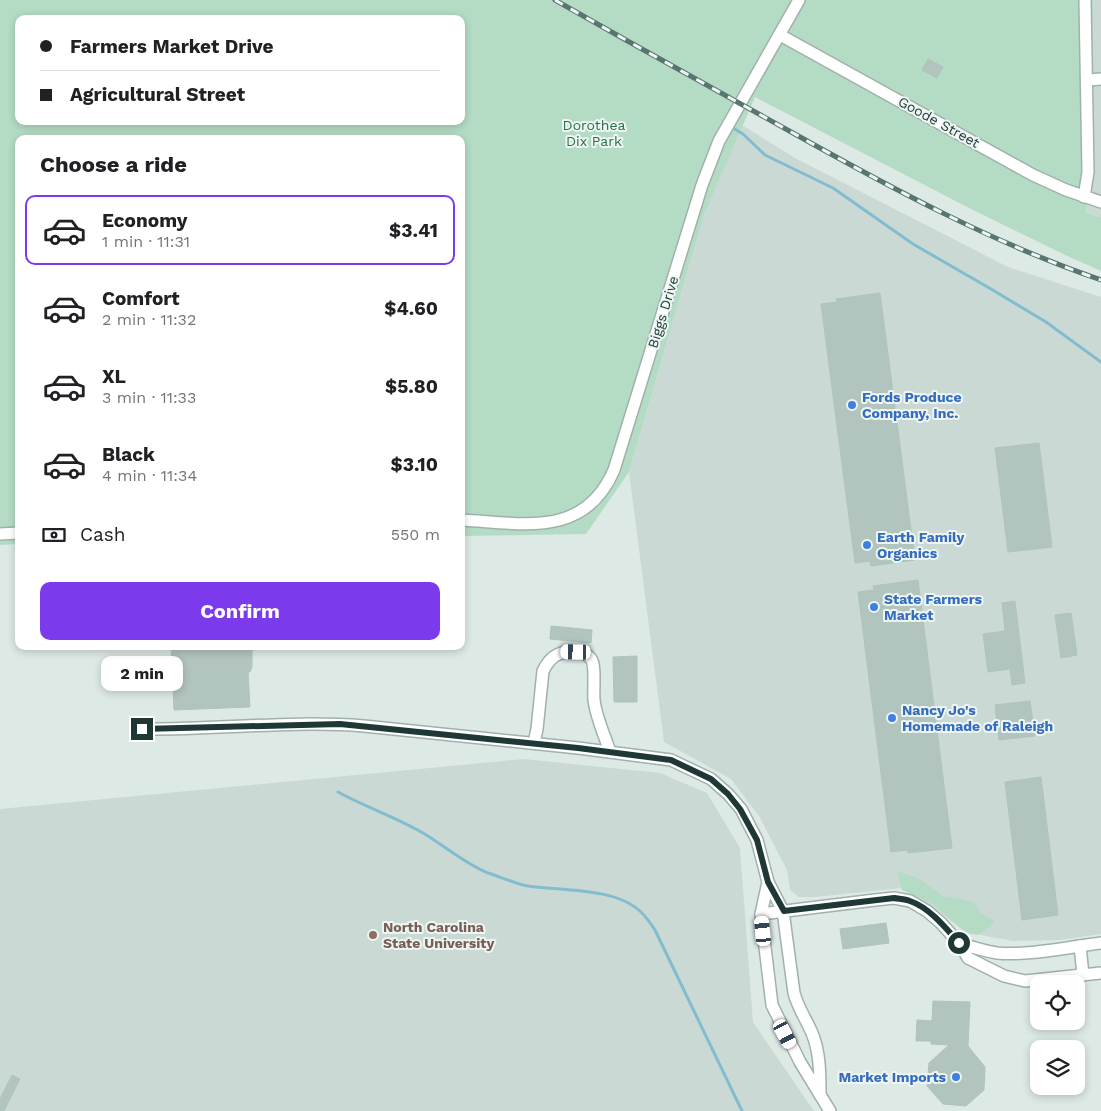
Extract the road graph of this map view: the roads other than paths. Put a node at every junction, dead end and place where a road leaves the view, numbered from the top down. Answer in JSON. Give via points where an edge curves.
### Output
{"nodes":[{"id":1,"x":799,"y":0,"type":"edge"},
{"id":2,"x":1085,"y":0,"type":"edge"},
{"id":3,"x":780,"y":35,"type":"junction"},
{"id":4,"x":1101,"y":79,"type":"edge"},
{"id":5,"x":1088,"y":80,"type":"junction"},
{"id":6,"x":1084,"y":197,"type":"junction"},
{"id":7,"x":1101,"y":202,"type":"edge"},
{"id":8,"x":465,"y":520,"type":"edge"},
{"id":9,"x":15,"y":533,"type":"edge"},
{"id":10,"x":0,"y":534,"type":"edge"},
{"id":11,"x":142,"y":729,"type":"dead end"},
{"id":12,"x":534,"y":743,"type":"junction"},
{"id":13,"x":610,"y":752,"type":"junction"},
{"id":14,"x":768,"y":882,"type":"junction"},
{"id":15,"x":784,"y":911,"type":"junction"},
{"id":16,"x":761,"y":914,"type":"junction"},
{"id":17,"x":959,"y":943,"type":"junction"},
{"id":18,"x":1101,"y":943,"type":"edge"},
{"id":19,"x":1080,"y":946,"type":"junction"},
{"id":20,"x":1006,"y":953,"type":"junction"},
{"id":21,"x":1101,"y":973,"type":"edge"},
{"id":22,"x":1083,"y":975,"type":"joint"},
{"id":23,"x":1004,"y":976,"type":"junction"},
{"id":24,"x":1030,"y":980,"type":"edge"},
{"id":25,"x":820,"y":1095,"type":"junction"},
{"id":26,"x":830,"y":1111,"type":"edge"}],
"edges":[{"from":1,"to":3,"type":"street","name":"Biggs Drive"},
{"from":2,"to":5,"type":"street"},
{"from":3,"to":6,"type":"street","name":"Goode Street","via":[[1033,175]]},
{"from":3,"to":8,"type":"street","name":"Biggs Drive","via":[[710,162],[609,484],[591,506],[564,520],[536,523]]},
{"from":4,"to":5,"type":"street"},
{"from":5,"to":6,"type":"street","via":[[1088,172]]},
{"from":6,"to":7,"type":"street","name":"Goode Street"},
{"from":9,"to":10,"type":"street"},
{"from":11,"to":12,"type":"street","via":[[340,724]]},
{"from":12,"to":13,"type":"street"},
{"from":12,"to":13,"type":"street","via":[[543,671],[555,656],[576,652],[591,658],[594,666],[594,704]]},
{"from":13,"to":14,"type":"street","via":[[671,760],[711,779],[732,798],[749,824],[757,840]]},
{"from":14,"to":15,"type":"street"},
{"from":14,"to":16,"type":"street"},
{"from":15,"to":16,"type":"street"},
{"from":15,"to":17,"type":"street","via":[[894,898],[910,901],[927,911]]},
{"from":15,"to":25,"type":"street","via":[[794,993],[816,1044]]},
{"from":16,"to":25,"type":"street","via":[[772,1004]]},
{"from":17,"to":20,"type":"street"},
{"from":17,"to":23,"type":"street","via":[[968,958]]},
{"from":18,"to":19,"type":"street"},
{"from":19,"to":20,"type":"street"},
{"from":19,"to":22,"type":"street"},
{"from":20,"to":23,"type":"street"},
{"from":21,"to":22,"type":"street"},
{"from":23,"to":24,"type":"street"},
{"from":25,"to":26,"type":"street"}]}
